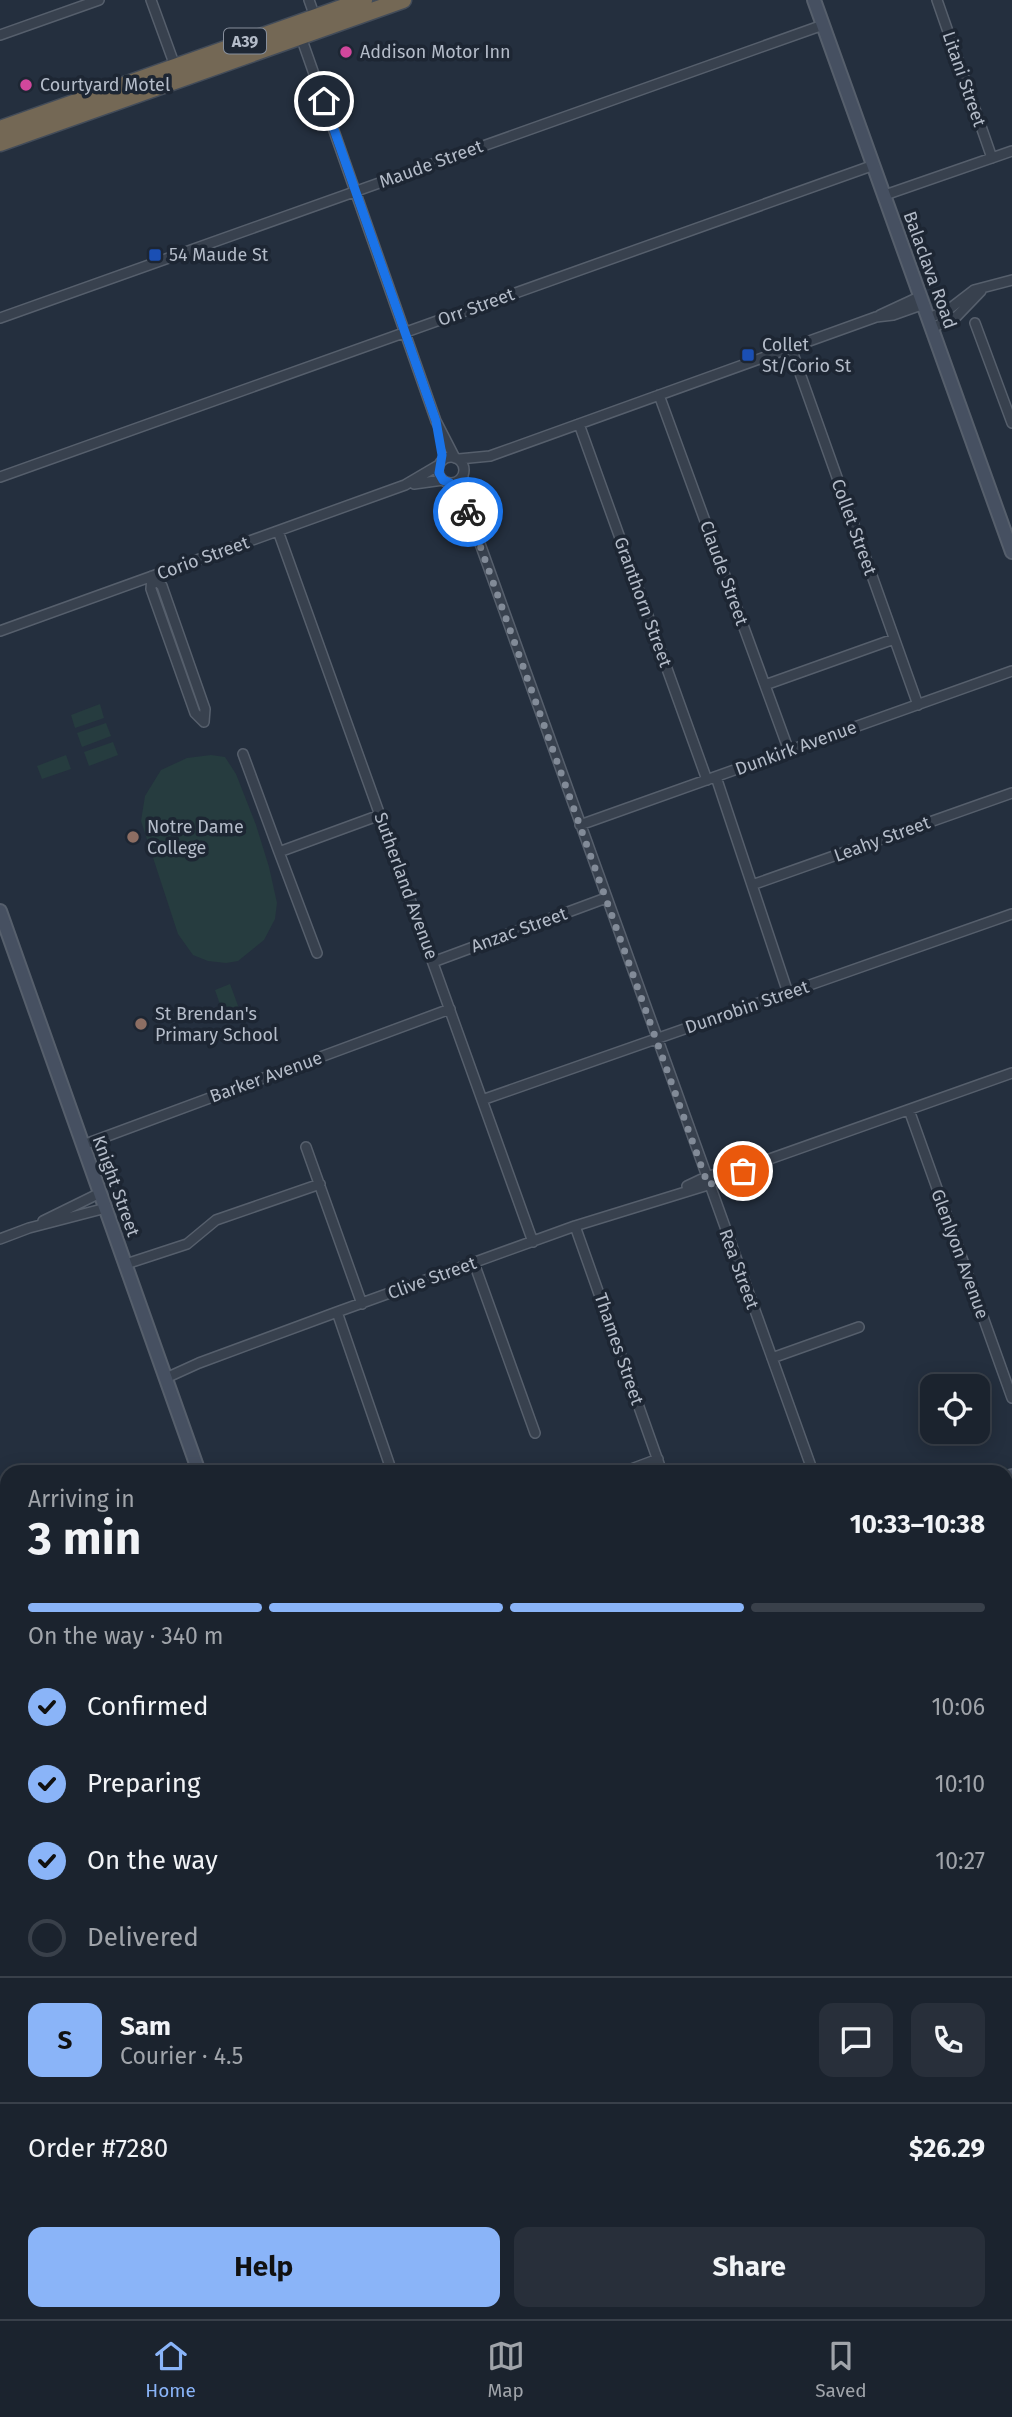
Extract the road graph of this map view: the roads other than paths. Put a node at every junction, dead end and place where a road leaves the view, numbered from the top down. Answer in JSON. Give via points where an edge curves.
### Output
{"nodes":[{"id":1,"x":99,"y":0,"type":"edge"},
{"id":2,"x":151,"y":0,"type":"edge"},
{"id":3,"x":309,"y":0,"type":"edge"},
{"id":4,"x":364,"y":0,"type":"edge"},
{"id":5,"x":403,"y":0,"type":"edge"},
{"id":6,"x":814,"y":0,"type":"edge"},
{"id":7,"x":937,"y":0,"type":"edge"},
{"id":8,"x":317,"y":24,"type":"junction"},
{"id":9,"x":823,"y":25,"type":"junction"},
{"id":10,"x":298,"y":30,"type":"junction"},
{"id":11,"x":0,"y":35,"type":"edge"},
{"id":12,"x":178,"y":73,"type":"junction"},
{"id":13,"x":1,"y":137,"type":"edge"},
{"id":14,"x":1012,"y":151,"type":"edge"},
{"id":15,"x":992,"y":158,"type":"junction"},
{"id":16,"x":874,"y":165,"type":"junction"},
{"id":17,"x":355,"y":191,"type":"junction"},
{"id":18,"x":885,"y":195,"type":"junction"},
{"id":19,"x":1012,"y":280,"type":"edge"},
{"id":20,"x":923,"y":300,"type":"junction"},
{"id":21,"x":0,"y":318,"type":"edge"},
{"id":22,"x":930,"y":323,"type":"junction"},
{"id":23,"x":975,"y":323,"type":"dead end"},
{"id":24,"x":404,"y":333,"type":"junction"},
{"id":25,"x":791,"y":348,"type":"junction"},
{"id":26,"x":659,"y":395,"type":"junction"},
{"id":27,"x":1011,"y":418,"type":"edge"},
{"id":28,"x":436,"y":421,"type":"junction"},
{"id":29,"x":579,"y":424,"type":"junction"},
{"id":30,"x":490,"y":456,"type":"junction"},
{"id":31,"x":457,"y":458,"type":"junction"},
{"id":32,"x":440,"y":464,"type":"junction"},
{"id":33,"x":463,"y":474,"type":"junction"},
{"id":34,"x":0,"y":477,"type":"edge"},
{"id":35,"x":447,"y":481,"type":"junction"},
{"id":36,"x":405,"y":485,"type":"junction"},
{"id":37,"x":469,"y":513,"type":"junction"},
{"id":38,"x":278,"y":531,"type":"junction"},
{"id":39,"x":1011,"y":545,"type":"edge"},
{"id":40,"x":152,"y":576,"type":"junction"},
{"id":41,"x":0,"y":631,"type":"edge"},
{"id":42,"x":894,"y":639,"type":"junction"},
{"id":43,"x":1012,"y":671,"type":"edge"},
{"id":44,"x":765,"y":685,"type":"junction"},
{"id":45,"x":918,"y":705,"type":"junction"},
{"id":46,"x":789,"y":751,"type":"junction"},
{"id":47,"x":243,"y":754,"type":"dead end"},
{"id":48,"x":711,"y":778,"type":"junction"},
{"id":49,"x":1012,"y":793,"type":"edge"},
{"id":50,"x":380,"y":815,"type":"junction"},
{"id":51,"x":580,"y":825,"type":"junction"},
{"id":52,"x":279,"y":852,"type":"junction"},
{"id":53,"x":752,"y":885,"type":"junction"},
{"id":54,"x":606,"y":898,"type":"junction"},
{"id":55,"x":0,"y":911,"type":"edge"},
{"id":56,"x":1012,"y":914,"type":"edge"},
{"id":57,"x":3,"y":931,"type":"edge"},
{"id":58,"x":317,"y":953,"type":"dead end"},
{"id":59,"x":433,"y":962,"type":"junction"},
{"id":60,"x":788,"y":993,"type":"junction"},
{"id":61,"x":450,"y":1009,"type":"junction"},
{"id":62,"x":656,"y":1039,"type":"junction"},
{"id":63,"x":1012,"y":1073,"type":"edge"},
{"id":64,"x":482,"y":1100,"type":"junction"},
{"id":65,"x":909,"y":1110,"type":"junction"},
{"id":66,"x":83,"y":1145,"type":"junction"},
{"id":67,"x":306,"y":1146,"type":"dead end"},
{"id":68,"x":707,"y":1181,"type":"junction"},
{"id":69,"x":320,"y":1184,"type":"junction"},
{"id":70,"x":100,"y":1193,"type":"junction"},
{"id":71,"x":106,"y":1209,"type":"junction"},
{"id":72,"x":575,"y":1226,"type":"junction"},
{"id":73,"x":29,"y":1228,"type":"junction"},
{"id":74,"x":0,"y":1239,"type":"edge"},
{"id":75,"x":533,"y":1242,"type":"junction"},
{"id":76,"x":474,"y":1263,"type":"junction"},
{"id":77,"x":126,"y":1264,"type":"junction"},
{"id":78,"x":362,"y":1304,"type":"junction"},
{"id":79,"x":337,"y":1312,"type":"junction"},
{"id":80,"x":859,"y":1327,"type":"dead end"},
{"id":81,"x":772,"y":1358,"type":"junction"},
{"id":82,"x":165,"y":1375,"type":"junction"},
{"id":83,"x":1012,"y":1398,"type":"edge"},
{"id":84,"x":535,"y":1433,"type":"dead end"},
{"id":85,"x":657,"y":1459,"type":"junction"},
{"id":86,"x":197,"y":1465,"type":"edge"},
{"id":87,"x":390,"y":1465,"type":"edge"},
{"id":88,"x":641,"y":1465,"type":"edge"},
{"id":89,"x":659,"y":1465,"type":"edge"},
{"id":90,"x":810,"y":1465,"type":"edge"}],
"edges":[{"from":1,"to":11,"type":"street"},
{"from":2,"to":12,"type":"street"},
{"from":3,"to":8,"type":"street"},
{"from":4,"to":8,"type":"highway","number":"A39"},
{"from":5,"to":8,"type":"highway","number":"A39"},
{"from":6,"to":9,"type":"street","name":"Balaclava Road"},
{"from":7,"to":15,"type":"street","name":"Litani Street"},
{"from":8,"to":10,"type":"highway","number":"A39"},
{"from":9,"to":16,"type":"street","name":"Balaclava Road"},
{"from":9,"to":17,"type":"street","name":"Maude Street"},
{"from":10,"to":12,"type":"highway","number":"A39"},
{"from":10,"to":17,"type":"street"},
{"from":12,"to":13,"type":"highway","number":"A39"},
{"from":14,"to":15,"type":"street"},
{"from":15,"to":18,"type":"street"},
{"from":16,"to":18,"type":"street","name":"Balaclava Road"},
{"from":16,"to":24,"type":"street","name":"Orr Street"},
{"from":17,"to":21,"type":"street","name":"Maude Street"},
{"from":17,"to":24,"type":"street"},
{"from":18,"to":20,"type":"street","name":"Balaclava Road"},
{"from":19,"to":22,"type":"street","via":[[975,290]]},
{"from":20,"to":22,"type":"street","name":"Balaclava Road"},
{"from":20,"to":25,"type":"street","via":[[893,315]]},
{"from":22,"to":39,"type":"street","name":"Balaclava Road"},
{"from":23,"to":27,"type":"street","name":"Balaclava Road"},
{"from":24,"to":28,"type":"street"},
{"from":24,"to":34,"type":"street","name":"Orr Street"},
{"from":25,"to":26,"type":"street"},
{"from":25,"to":42,"type":"street","name":"Collet Street"},
{"from":26,"to":29,"type":"street"},
{"from":26,"to":44,"type":"street","name":"Claude Street"},
{"from":28,"to":31,"type":"street"},
{"from":28,"to":32,"type":"street"},
{"from":29,"to":30,"type":"street"},
{"from":29,"to":48,"type":"street","name":"Granthorn Street"},
{"from":30,"to":31,"type":"street"},
{"from":30,"to":33,"type":"street"},
{"from":31,"to":32,"type":"street"},
{"from":31,"to":33,"type":"street"},
{"from":32,"to":35,"type":"street","via":[[439,473]]},
{"from":32,"to":36,"type":"street","name":"Corio Street"},
{"from":33,"to":35,"type":"street","via":[[457,481]]},
{"from":33,"to":37,"type":"street","name":"Rea Street"},
{"from":35,"to":36,"type":"street","name":"Corio Street"},
{"from":35,"to":37,"type":"street","name":"Rea Street"},
{"from":36,"to":38,"type":"street","name":"Corio Street"},
{"from":37,"to":51,"type":"street","name":"Rea Street"},
{"from":38,"to":40,"type":"street","name":"Corio Street"},
{"from":38,"to":50,"type":"street","name":"Sutherland Avenue"},
{"from":40,"to":40,"type":"street","via":[[162,586],[205,709],[204,722],[195,713],[151,589]]},
{"from":40,"to":41,"type":"street","name":"Corio Street"},
{"from":42,"to":44,"type":"street"},
{"from":42,"to":45,"type":"street","name":"Collet Street"},
{"from":43,"to":45,"type":"street","name":"Dunkirk Avenue"},
{"from":44,"to":46,"type":"street","name":"Claude Street"},
{"from":45,"to":46,"type":"street","name":"Dunkirk Avenue"},
{"from":46,"to":48,"type":"street","name":"Dunkirk Avenue"},
{"from":47,"to":52,"type":"street"},
{"from":48,"to":51,"type":"street","name":"Dunkirk Avenue"},
{"from":48,"to":53,"type":"street","name":"Granthorn Street"},
{"from":49,"to":53,"type":"street","name":"Leahy Street"},
{"from":50,"to":52,"type":"street"},
{"from":50,"to":59,"type":"street","name":"Sutherland Avenue"},
{"from":51,"to":54,"type":"street","name":"Rea Street"},
{"from":52,"to":58,"type":"street"},
{"from":53,"to":60,"type":"street","name":"Granthorn Street"},
{"from":54,"to":59,"type":"street","name":"Anzac Street"},
{"from":54,"to":62,"type":"street","name":"Rea Street"},
{"from":55,"to":57,"type":"street","name":"Knight Street"},
{"from":56,"to":60,"type":"street","name":"Dunrobin Street"},
{"from":57,"to":66,"type":"street","name":"Knight Street"},
{"from":59,"to":61,"type":"street","name":"Sutherland Avenue"},
{"from":60,"to":62,"type":"street","name":"Dunrobin Street"},
{"from":61,"to":64,"type":"street","name":"Sutherland Avenue"},
{"from":61,"to":66,"type":"street","name":"Barker Avenue"},
{"from":62,"to":64,"type":"street","name":"Dunrobin Street"},
{"from":62,"to":68,"type":"street","name":"Rea Street"},
{"from":63,"to":65,"type":"street","name":"Clive Street"},
{"from":64,"to":75,"type":"street","name":"Sutherland Avenue"},
{"from":65,"to":68,"type":"street","name":"Clive Street"},
{"from":65,"to":83,"type":"street","name":"Glenlyon Avenue"},
{"from":66,"to":70,"type":"street","name":"Knight Street"},
{"from":67,"to":69,"type":"street"},
{"from":68,"to":72,"type":"street","name":"Clive Street"},
{"from":68,"to":81,"type":"street","name":"Rea Street"},
{"from":69,"to":77,"type":"street","via":[[216,1220],[187,1244]]},
{"from":69,"to":78,"type":"street"},
{"from":70,"to":71,"type":"street","name":"Knight Street"},
{"from":70,"to":73,"type":"street"},
{"from":71,"to":73,"type":"street"},
{"from":71,"to":77,"type":"street","name":"Knight Street"},
{"from":72,"to":75,"type":"street","name":"Clive Street"},
{"from":72,"to":85,"type":"street","name":"Thames Street"},
{"from":73,"to":74,"type":"street"},
{"from":75,"to":76,"type":"street","name":"Clive Street"},
{"from":76,"to":78,"type":"street","name":"Clive Street"},
{"from":76,"to":84,"type":"street"},
{"from":77,"to":82,"type":"street","name":"Knight Street"},
{"from":78,"to":79,"type":"street","name":"Clive Street"},
{"from":79,"to":82,"type":"street","name":"Clive Street"},
{"from":79,"to":87,"type":"street"},
{"from":80,"to":81,"type":"street"},
{"from":81,"to":90,"type":"street","name":"Rea Street"},
{"from":82,"to":86,"type":"street","name":"Knight Street"},
{"from":85,"to":88,"type":"street"},
{"from":85,"to":89,"type":"street","name":"Thames Street"}]}
